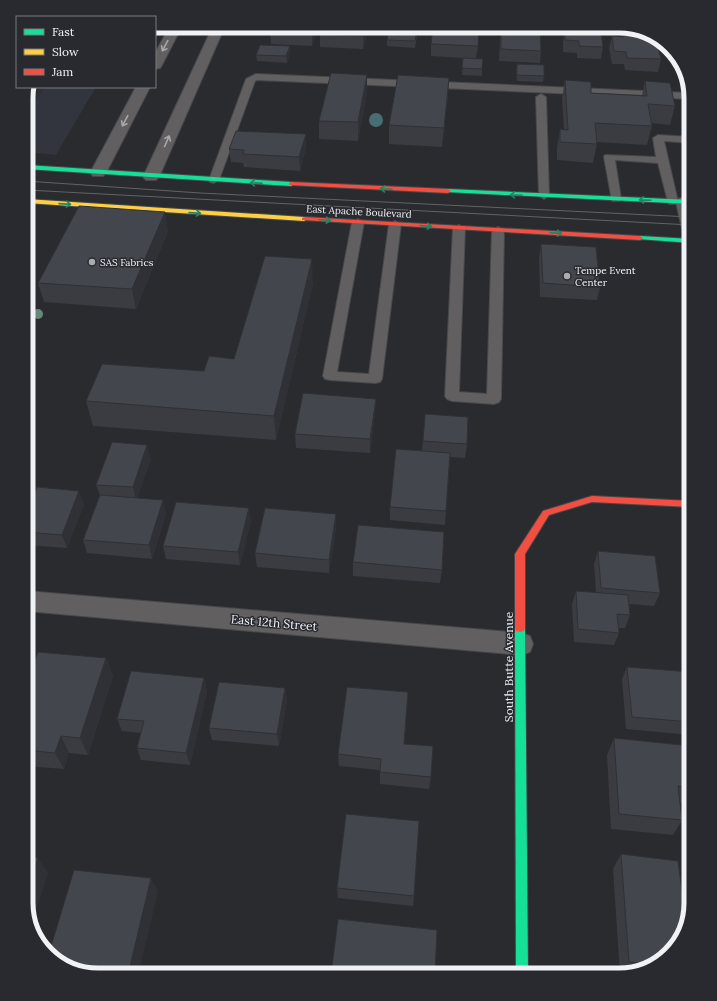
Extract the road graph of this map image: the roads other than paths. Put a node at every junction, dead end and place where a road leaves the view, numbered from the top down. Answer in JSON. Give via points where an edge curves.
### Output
{"nodes":[{"id":1,"x":172,"y":33,"type":"edge"},
{"id":2,"x":216,"y":33,"type":"edge"},
{"id":3,"x":156,"y":63,"type":"edge"},
{"id":4,"x":142,"y":88,"type":"edge"},
{"id":5,"x":684,"y":96,"type":"edge"},
{"id":6,"x":541,"y":97,"type":"dead end"},
{"id":7,"x":684,"y":140,"type":"edge"},
{"id":8,"x":662,"y":160,"type":"junction"},
{"id":9,"x":33,"y":168,"type":"edge"},
{"id":10,"x":98,"y":173,"type":"junction"},
{"id":11,"x":151,"y":177,"type":"junction"},
{"id":12,"x":214,"y":180,"type":"junction"},
{"id":13,"x":544,"y":196,"type":"junction"},
{"id":14,"x":616,"y":199,"type":"junction"},
{"id":15,"x":33,"y":201,"type":"edge"},
{"id":16,"x":683,"y":202,"type":"edge"},
{"id":17,"x":358,"y":222,"type":"junction"},
{"id":18,"x":395,"y":224,"type":"junction"},
{"id":19,"x":459,"y":228,"type":"junction"},
{"id":20,"x":498,"y":230,"type":"junction"},
{"id":21,"x":684,"y":241,"type":"edge"},
{"id":22,"x":684,"y":504,"type":"edge"},
{"id":23,"x":33,"y":602,"type":"edge"},
{"id":24,"x":521,"y":644,"type":"junction"},
{"id":25,"x":522,"y":968,"type":"edge"}],
"edges":[{"from":1,"to":3,"type":"street","one_way":true},
{"from":11,"to":2,"type":"street","one_way":true},
{"from":4,"to":10,"type":"street","one_way":true},
{"from":5,"to":12,"type":"lane","via":[[256,77],[252,79]]},
{"from":6,"to":13,"type":"lane"},
{"from":7,"to":8,"type":"lane","via":[[658,138]]},
{"from":8,"to":14,"type":"lane","via":[[609,157]]},
{"from":8,"to":16,"type":"lane"},
{"from":9,"to":10,"type":"main road","name":"East Apache Boulevard"},
{"from":10,"to":11,"type":"main road","name":"East Apache Boulevard"},
{"from":11,"to":12,"type":"main road","name":"East Apache Boulevard"},
{"from":13,"to":12,"type":"main road","name":"East Apache Boulevard","one_way":true},
{"from":13,"to":14,"type":"main road","name":"East Apache Boulevard"},
{"from":16,"to":14,"type":"main road","name":"East Apache Boulevard","one_way":true},
{"from":15,"to":17,"type":"main road","name":"East Apache Boulevard","one_way":true},
{"from":17,"to":18,"type":"main road","name":"East Apache Boulevard"},
{"from":17,"to":18,"type":"lane","via":[[330,376],[375,379]]},
{"from":18,"to":19,"type":"main road","name":"East Apache Boulevard","one_way":true},
{"from":19,"to":20,"type":"main road","name":"East Apache Boulevard"},
{"from":19,"to":20,"type":"lane","via":[[452,396],[494,399]]},
{"from":20,"to":21,"type":"main road","name":"East Apache Boulevard","one_way":true},
{"from":22,"to":24,"type":"main road","name":"South Butte Avenue","via":[[592,500],[546,513],[520,554]]},
{"from":23,"to":24,"type":"street","name":"East 12th Street"},
{"from":24,"to":25,"type":"main road","name":"South Butte Avenue"}]}
